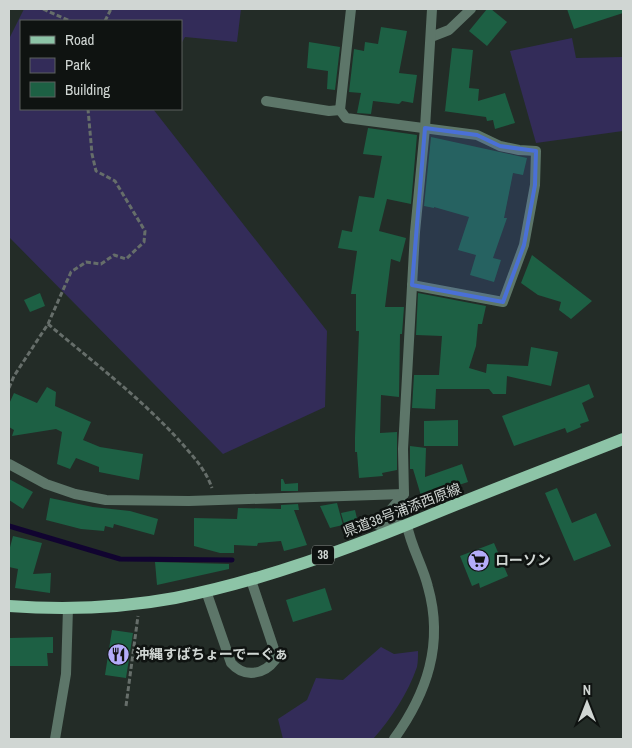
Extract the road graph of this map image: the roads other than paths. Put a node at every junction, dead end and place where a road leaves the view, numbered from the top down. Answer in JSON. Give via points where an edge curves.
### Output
{"nodes":[{"id":1,"x":351,"y":9,"type":"edge"},
{"id":2,"x":432,"y":9,"type":"edge"},
{"id":3,"x":471,"y":9,"type":"edge"},
{"id":4,"x":431,"y":37,"type":"junction"},
{"id":5,"x":266,"y":101,"type":"dead end"},
{"id":6,"x":340,"y":110,"type":"junction"},
{"id":7,"x":425,"y":128,"type":"junction"},
{"id":8,"x":412,"y":285,"type":"junction"},
{"id":9,"x":623,"y":439,"type":"edge"},
{"id":10,"x":9,"y":464,"type":"edge"},
{"id":11,"x":404,"y":494,"type":"junction"},
{"id":12,"x":407,"y":525,"type":"junction"},
{"id":13,"x":251,"y":580,"type":"junction"},
{"id":14,"x":206,"y":591,"type":"junction"},
{"id":15,"x":9,"y":606,"type":"edge"},
{"id":16,"x":68,"y":608,"type":"junction"},
{"id":17,"x":55,"y":739,"type":"edge"},
{"id":18,"x":394,"y":739,"type":"edge"}],
"edges":[{"from":1,"to":6,"type":"street"},
{"from":2,"to":4,"type":"street"},
{"from":3,"to":4,"type":"street","via":[[449,30]]},
{"from":4,"to":7,"type":"street"},
{"from":5,"to":6,"type":"street"},
{"from":6,"to":7,"type":"street","via":[[346,118]]},
{"from":7,"to":8,"type":"street"},
{"from":7,"to":8,"type":"street","via":[[477,135],[500,146],[536,151],[536,185],[524,245],[502,302]]},
{"from":8,"to":11,"type":"street","via":[[403,450]]},
{"from":9,"to":12,"type":"main road","name":"県道38号浦添西原線","number":"38"},
{"from":10,"to":11,"type":"street","via":[[46,484],[106,500]]},
{"from":11,"to":12,"type":"street","via":[[378,525]]},
{"from":12,"to":13,"type":"main road","name":"県道38号浦添西原線","number":"38"},
{"from":12,"to":18,"type":"street","via":[[432,604],[434,644],[423,688]]},
{"from":13,"to":14,"type":"main road","name":"県道38号浦添西原線","number":"38"},
{"from":13,"to":14,"type":"street","via":[[276,660],[259,672],[237,670],[231,663]]},
{"from":14,"to":16,"type":"main road","name":"県道38号浦添西原線","number":"38","via":[[139,603]]},
{"from":15,"to":16,"type":"main road","name":"県道38号浦添西原線","number":"38"},
{"from":16,"to":17,"type":"street","via":[[66,674]]}]}
